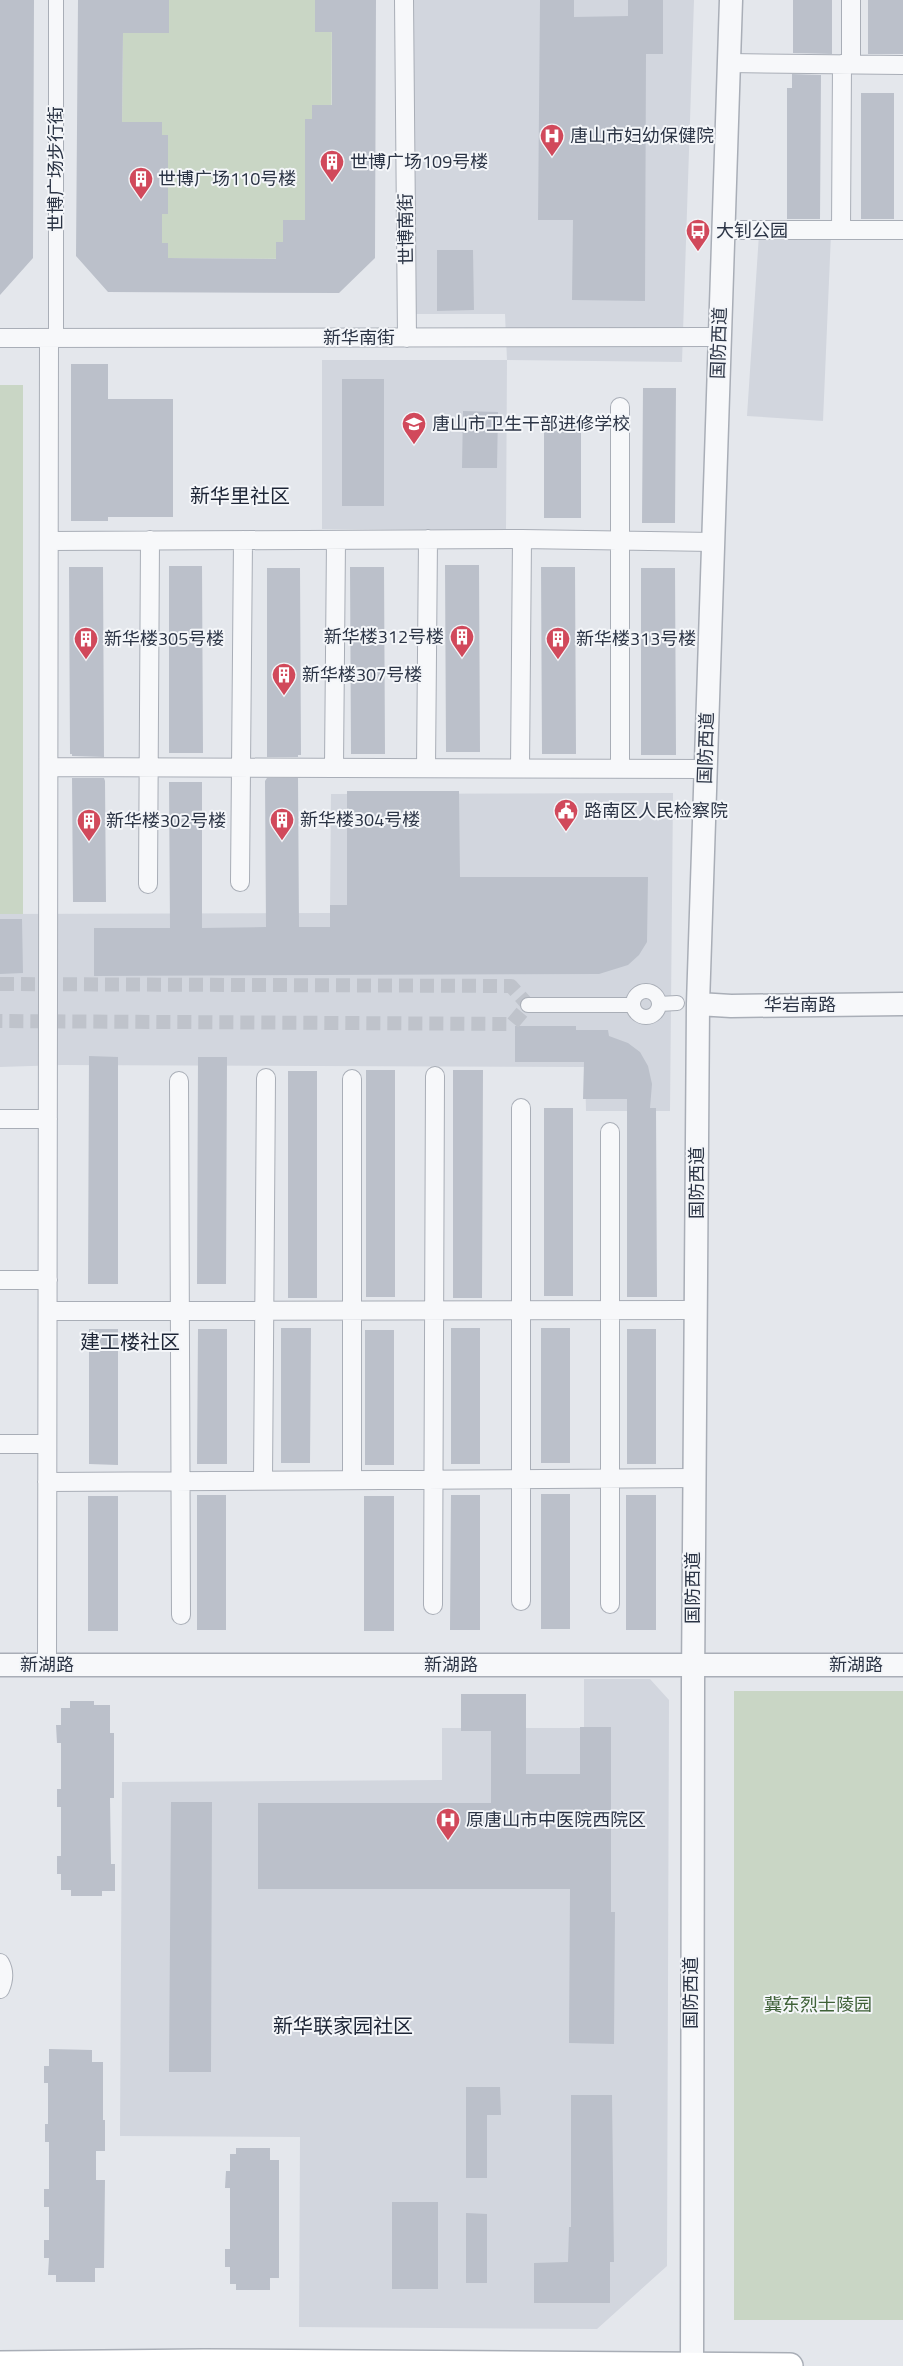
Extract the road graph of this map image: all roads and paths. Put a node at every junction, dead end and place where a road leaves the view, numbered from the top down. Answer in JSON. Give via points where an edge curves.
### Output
{"nodes":[{"id":1,"x":56,"y":0,"type":"edge"},
{"id":2,"x":404,"y":0,"type":"edge"},
{"id":3,"x":731,"y":0,"type":"edge"},
{"id":4,"x":851,"y":0,"type":"edge"},
{"id":5,"x":728,"y":63,"type":"junction"},
{"id":6,"x":846,"y":64,"type":"junction"},
{"id":7,"x":903,"y":65,"type":"edge"},
{"id":8,"x":722,"y":230,"type":"junction"},
{"id":9,"x":841,"y":230,"type":"junction"},
{"id":10,"x":903,"y":230,"type":"edge"},
{"id":11,"x":719,"y":337,"type":"junction"},
{"id":12,"x":0,"y":338,"type":"edge"},
{"id":13,"x":52,"y":338,"type":"junction"},
{"id":14,"x":407,"y":338,"type":"junction"},
{"id":15,"x":620,"y":407,"type":"dead end"},
{"id":16,"x":522,"y":538,"type":"junction"},
{"id":17,"x":428,"y":539,"type":"junction"},
{"id":18,"x":150,"y":540,"type":"junction"},
{"id":19,"x":242,"y":540,"type":"junction"},
{"id":20,"x":336,"y":540,"type":"junction"},
{"id":21,"x":620,"y":540,"type":"junction"},
{"id":22,"x":49,"y":541,"type":"junction"},
{"id":23,"x":713,"y":542,"type":"junction"},
{"id":24,"x":48,"y":767,"type":"junction"},
{"id":25,"x":149,"y":767,"type":"junction"},
{"id":26,"x":240,"y":767,"type":"junction"},
{"id":27,"x":334,"y":767,"type":"junction"},
{"id":28,"x":426,"y":768,"type":"junction"},
{"id":29,"x":520,"y":768,"type":"junction"},
{"id":30,"x":620,"y":769,"type":"junction"},
{"id":31,"x":705,"y":769,"type":"junction"},
{"id":32,"x":240,"y":882,"type":"dead end"},
{"id":33,"x":148,"y":884,"type":"dead end"},
{"id":34,"x":660,"y":1004,"type":"junction"},
{"id":35,"x":687,"y":1004,"type":"junction"},
{"id":36,"x":903,"y":1004,"type":"edge"},
{"id":37,"x":528,"y":1005,"type":"dead end"},
{"id":38,"x":633,"y":1005,"type":"junction"},
{"id":39,"x":435,"y":1076,"type":"dead end"},
{"id":40,"x":266,"y":1078,"type":"dead end"},
{"id":41,"x":352,"y":1079,"type":"dead end"},
{"id":42,"x":179,"y":1081,"type":"dead end"},
{"id":43,"x":521,"y":1108,"type":"dead end"},
{"id":44,"x":0,"y":1119,"type":"edge"},
{"id":45,"x":48,"y":1119,"type":"junction"},
{"id":46,"x":610,"y":1132,"type":"dead end"},
{"id":47,"x":0,"y":1280,"type":"edge"},
{"id":48,"x":48,"y":1280,"type":"junction"},
{"id":49,"x":610,"y":1309,"type":"junction"},
{"id":50,"x":520,"y":1310,"type":"junction"},
{"id":51,"x":696,"y":1310,"type":"junction"},
{"id":52,"x":48,"y":1311,"type":"junction"},
{"id":53,"x":180,"y":1311,"type":"junction"},
{"id":54,"x":265,"y":1311,"type":"junction"},
{"id":55,"x":352,"y":1311,"type":"junction"},
{"id":56,"x":434,"y":1311,"type":"junction"},
{"id":57,"x":0,"y":1444,"type":"edge"},
{"id":58,"x":47,"y":1444,"type":"junction"},
{"id":59,"x":610,"y":1478,"type":"junction"},
{"id":60,"x":694,"y":1478,"type":"junction"},
{"id":61,"x":433,"y":1479,"type":"junction"},
{"id":62,"x":520,"y":1479,"type":"junction"},
{"id":63,"x":263,"y":1480,"type":"junction"},
{"id":64,"x":352,"y":1480,"type":"junction"},
{"id":65,"x":180,"y":1481,"type":"junction"},
{"id":66,"x":47,"y":1482,"type":"junction"},
{"id":67,"x":521,"y":1600,"type":"dead end"},
{"id":68,"x":610,"y":1604,"type":"dead end"},
{"id":69,"x":433,"y":1605,"type":"dead end"},
{"id":70,"x":181,"y":1615,"type":"dead end"},
{"id":71,"x":0,"y":1665,"type":"edge"},
{"id":72,"x":47,"y":1665,"type":"junction"},
{"id":73,"x":693,"y":1665,"type":"junction"},
{"id":74,"x":903,"y":1665,"type":"edge"},
{"id":75,"x":0,"y":1963,"type":"edge"},
{"id":76,"x":0,"y":1989,"type":"edge"},
{"id":77,"x":0,"y":2364,"type":"edge"},
{"id":78,"x":692,"y":2366,"type":"edge"},
{"id":79,"x":790,"y":2366,"type":"edge"}],
"edges":[{"from":1,"to":13,"type":"street","name":"世博广场步行街"},
{"from":2,"to":14,"type":"street","name":"世博南街"},
{"from":3,"to":5,"type":"street","name":"国防西道"},
{"from":4,"to":6,"type":"street"},
{"from":5,"to":6,"type":"street"},
{"from":5,"to":8,"type":"street","name":"国防西道"},
{"from":6,"to":7,"type":"street"},
{"from":6,"to":9,"type":"street"},
{"from":8,"to":9,"type":"street"},
{"from":8,"to":11,"type":"street","name":"国防西道"},
{"from":9,"to":10,"type":"street"},
{"from":11,"to":14,"type":"street","name":"新华南街"},
{"from":11,"to":23,"type":"street","name":"国防西道"},
{"from":12,"to":13,"type":"street","name":"新华南街"},
{"from":13,"to":14,"type":"street","name":"新华南街"},
{"from":13,"to":22,"type":"street"},
{"from":15,"to":21,"type":"street"},
{"from":16,"to":17,"type":"street"},
{"from":16,"to":21,"type":"street"},
{"from":16,"to":29,"type":"street"},
{"from":17,"to":20,"type":"street"},
{"from":17,"to":28,"type":"street"},
{"from":18,"to":19,"type":"street"},
{"from":18,"to":22,"type":"street"},
{"from":18,"to":25,"type":"street"},
{"from":19,"to":20,"type":"street"},
{"from":19,"to":26,"type":"street"},
{"from":20,"to":27,"type":"street"},
{"from":21,"to":23,"type":"street"},
{"from":21,"to":30,"type":"street"},
{"from":22,"to":24,"type":"street"},
{"from":23,"to":31,"type":"street","name":"国防西道"},
{"from":24,"to":25,"type":"street"},
{"from":24,"to":45,"type":"street"},
{"from":25,"to":26,"type":"street"},
{"from":25,"to":33,"type":"street"},
{"from":26,"to":27,"type":"street"},
{"from":26,"to":32,"type":"street"},
{"from":27,"to":28,"type":"street"},
{"from":28,"to":29,"type":"street"},
{"from":29,"to":30,"type":"street"},
{"from":30,"to":31,"type":"street"},
{"from":31,"to":35,"type":"street","name":"国防西道"},
{"from":34,"to":35,"type":"street"},
{"from":34,"to":38,"type":"street","via":[[653,1015],[644,1017]]},
{"from":34,"to":38,"type":"street","via":[[657,996],[646,990],[635,996]]},
{"from":35,"to":36,"type":"street","name":"华岩南路"},
{"from":35,"to":51,"type":"street","name":"国防西道"},
{"from":37,"to":38,"type":"street"},
{"from":39,"to":56,"type":"street"},
{"from":40,"to":54,"type":"street"},
{"from":41,"to":55,"type":"street"},
{"from":42,"to":53,"type":"street"},
{"from":43,"to":50,"type":"street"},
{"from":44,"to":45,"type":"street"},
{"from":45,"to":48,"type":"street"},
{"from":46,"to":49,"type":"street"},
{"from":47,"to":48,"type":"street"},
{"from":48,"to":52,"type":"street"},
{"from":49,"to":50,"type":"street"},
{"from":49,"to":51,"type":"street"},
{"from":49,"to":59,"type":"street"},
{"from":50,"to":56,"type":"street"},
{"from":50,"to":62,"type":"street"},
{"from":51,"to":60,"type":"street","name":"国防西道"},
{"from":52,"to":53,"type":"street"},
{"from":52,"to":58,"type":"street"},
{"from":53,"to":54,"type":"street"},
{"from":53,"to":65,"type":"street"},
{"from":54,"to":55,"type":"street"},
{"from":54,"to":63,"type":"street"},
{"from":55,"to":56,"type":"street"},
{"from":55,"to":64,"type":"street"},
{"from":56,"to":61,"type":"street"},
{"from":57,"to":58,"type":"street"},
{"from":58,"to":66,"type":"street"},
{"from":59,"to":60,"type":"street"},
{"from":59,"to":62,"type":"street"},
{"from":59,"to":68,"type":"street"},
{"from":60,"to":73,"type":"street","name":"国防西道"},
{"from":61,"to":62,"type":"street"},
{"from":61,"to":64,"type":"street"},
{"from":61,"to":69,"type":"street"},
{"from":62,"to":67,"type":"street"},
{"from":63,"to":64,"type":"street"},
{"from":63,"to":65,"type":"street"},
{"from":65,"to":66,"type":"street"},
{"from":65,"to":70,"type":"street"},
{"from":66,"to":72,"type":"street"},
{"from":71,"to":72,"type":"street","name":"新湖路"},
{"from":72,"to":73,"type":"street","name":"新湖路"},
{"from":73,"to":74,"type":"street","name":"新湖路"},
{"from":73,"to":78,"type":"street","name":"国防西道"},
{"from":75,"to":76,"type":"street","via":[[4,1980]]},
{"from":77,"to":78,"type":"main road","via":[[204,2362]]},
{"from":78,"to":79,"type":"main road"}]}
